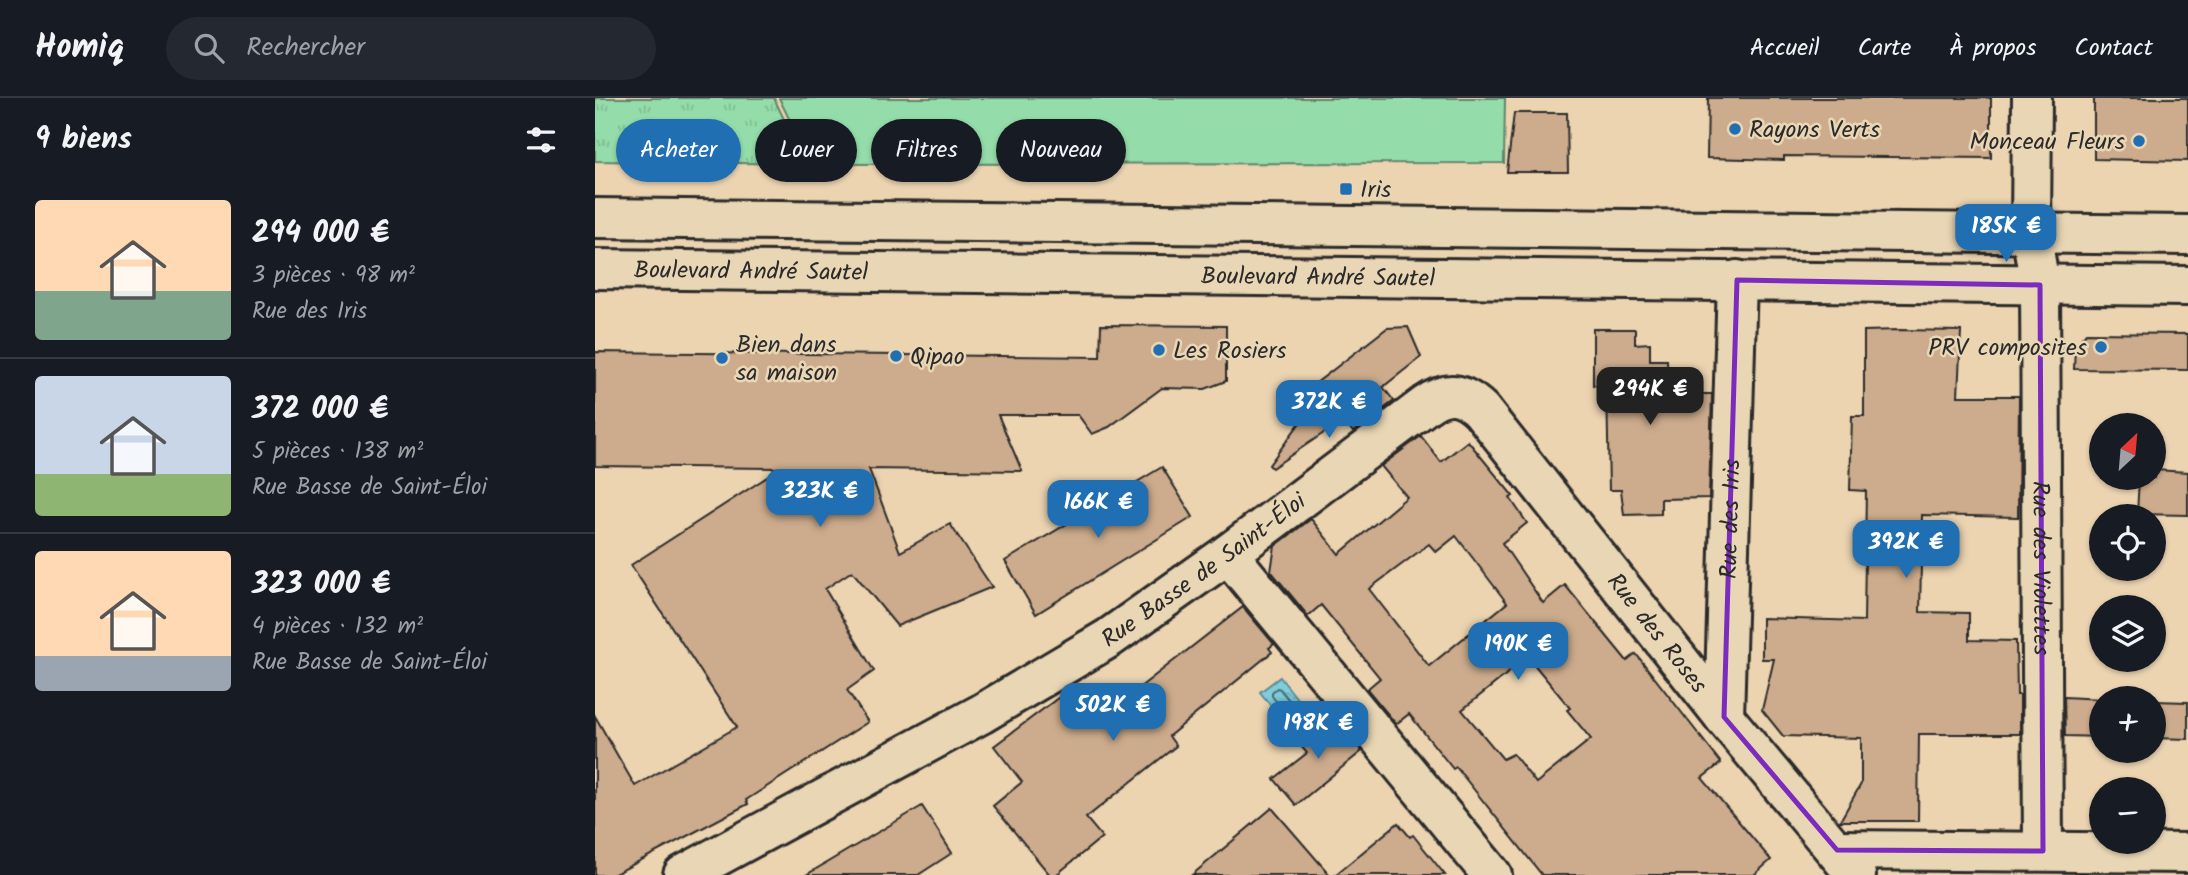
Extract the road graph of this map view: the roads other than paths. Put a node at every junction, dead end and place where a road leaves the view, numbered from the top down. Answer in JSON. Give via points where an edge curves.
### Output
{"nodes":[{"id":1,"x":2032,"y":98,"type":"edge"},
{"id":2,"x":595,"y":218,"type":"edge"},
{"id":3,"x":2031,"y":233,"type":"junction"},
{"id":4,"x":2188,"y":235,"type":"edge"},
{"id":5,"x":595,"y":269,"type":"edge"},
{"id":6,"x":1737,"y":280,"type":"junction"},
{"id":7,"x":2040,"y":285,"type":"junction"},
{"id":8,"x":2188,"y":286,"type":"edge"},
{"id":9,"x":1456,"y":395,"type":"joint"},
{"id":10,"x":1228,"y":554,"type":"junction"},
{"id":11,"x":1724,"y":717,"type":"junction"},
{"id":12,"x":2043,"y":851,"type":"junction"},
{"id":13,"x":2188,"y":853,"type":"edge"},
{"id":14,"x":1847,"y":862,"type":"edge"},
{"id":15,"x":683,"y":875,"type":"edge"},
{"id":16,"x":1492,"y":875,"type":"edge"}],
"edges":[{"from":1,"to":3,"type":"street"},
{"from":2,"to":3,"type":"street","name":"Boulevard André Sautel"},
{"from":3,"to":4,"type":"street","name":"Boulevard André Sautel"},
{"from":3,"to":7,"type":"street"},
{"from":5,"to":6,"type":"street","name":"Boulevard André Sautel"},
{"from":6,"to":7,"type":"street","name":"Boulevard André Sautel"},
{"from":6,"to":11,"type":"street","name":"Rue des Iris"},
{"from":7,"to":8,"type":"street","name":"Boulevard André Sautel"},
{"from":7,"to":12,"type":"street","name":"Rue des Violettes"},
{"from":9,"to":10,"type":"street","name":"Rue Basse de Saint-Éloi","via":[[1439,396],[1426,405]]},
{"from":9,"to":11,"type":"street","name":"Rue des Roses","via":[[1481,410]]},
{"from":10,"to":15,"type":"street","name":"Rue Basse de Saint-Éloi","via":[[1109,638],[981,714]]},
{"from":10,"to":16,"type":"street"},
{"from":11,"to":14,"type":"street","name":"Rue des Roses"},
{"from":12,"to":13,"type":"street"},
{"from":12,"to":14,"type":"street"}]}
